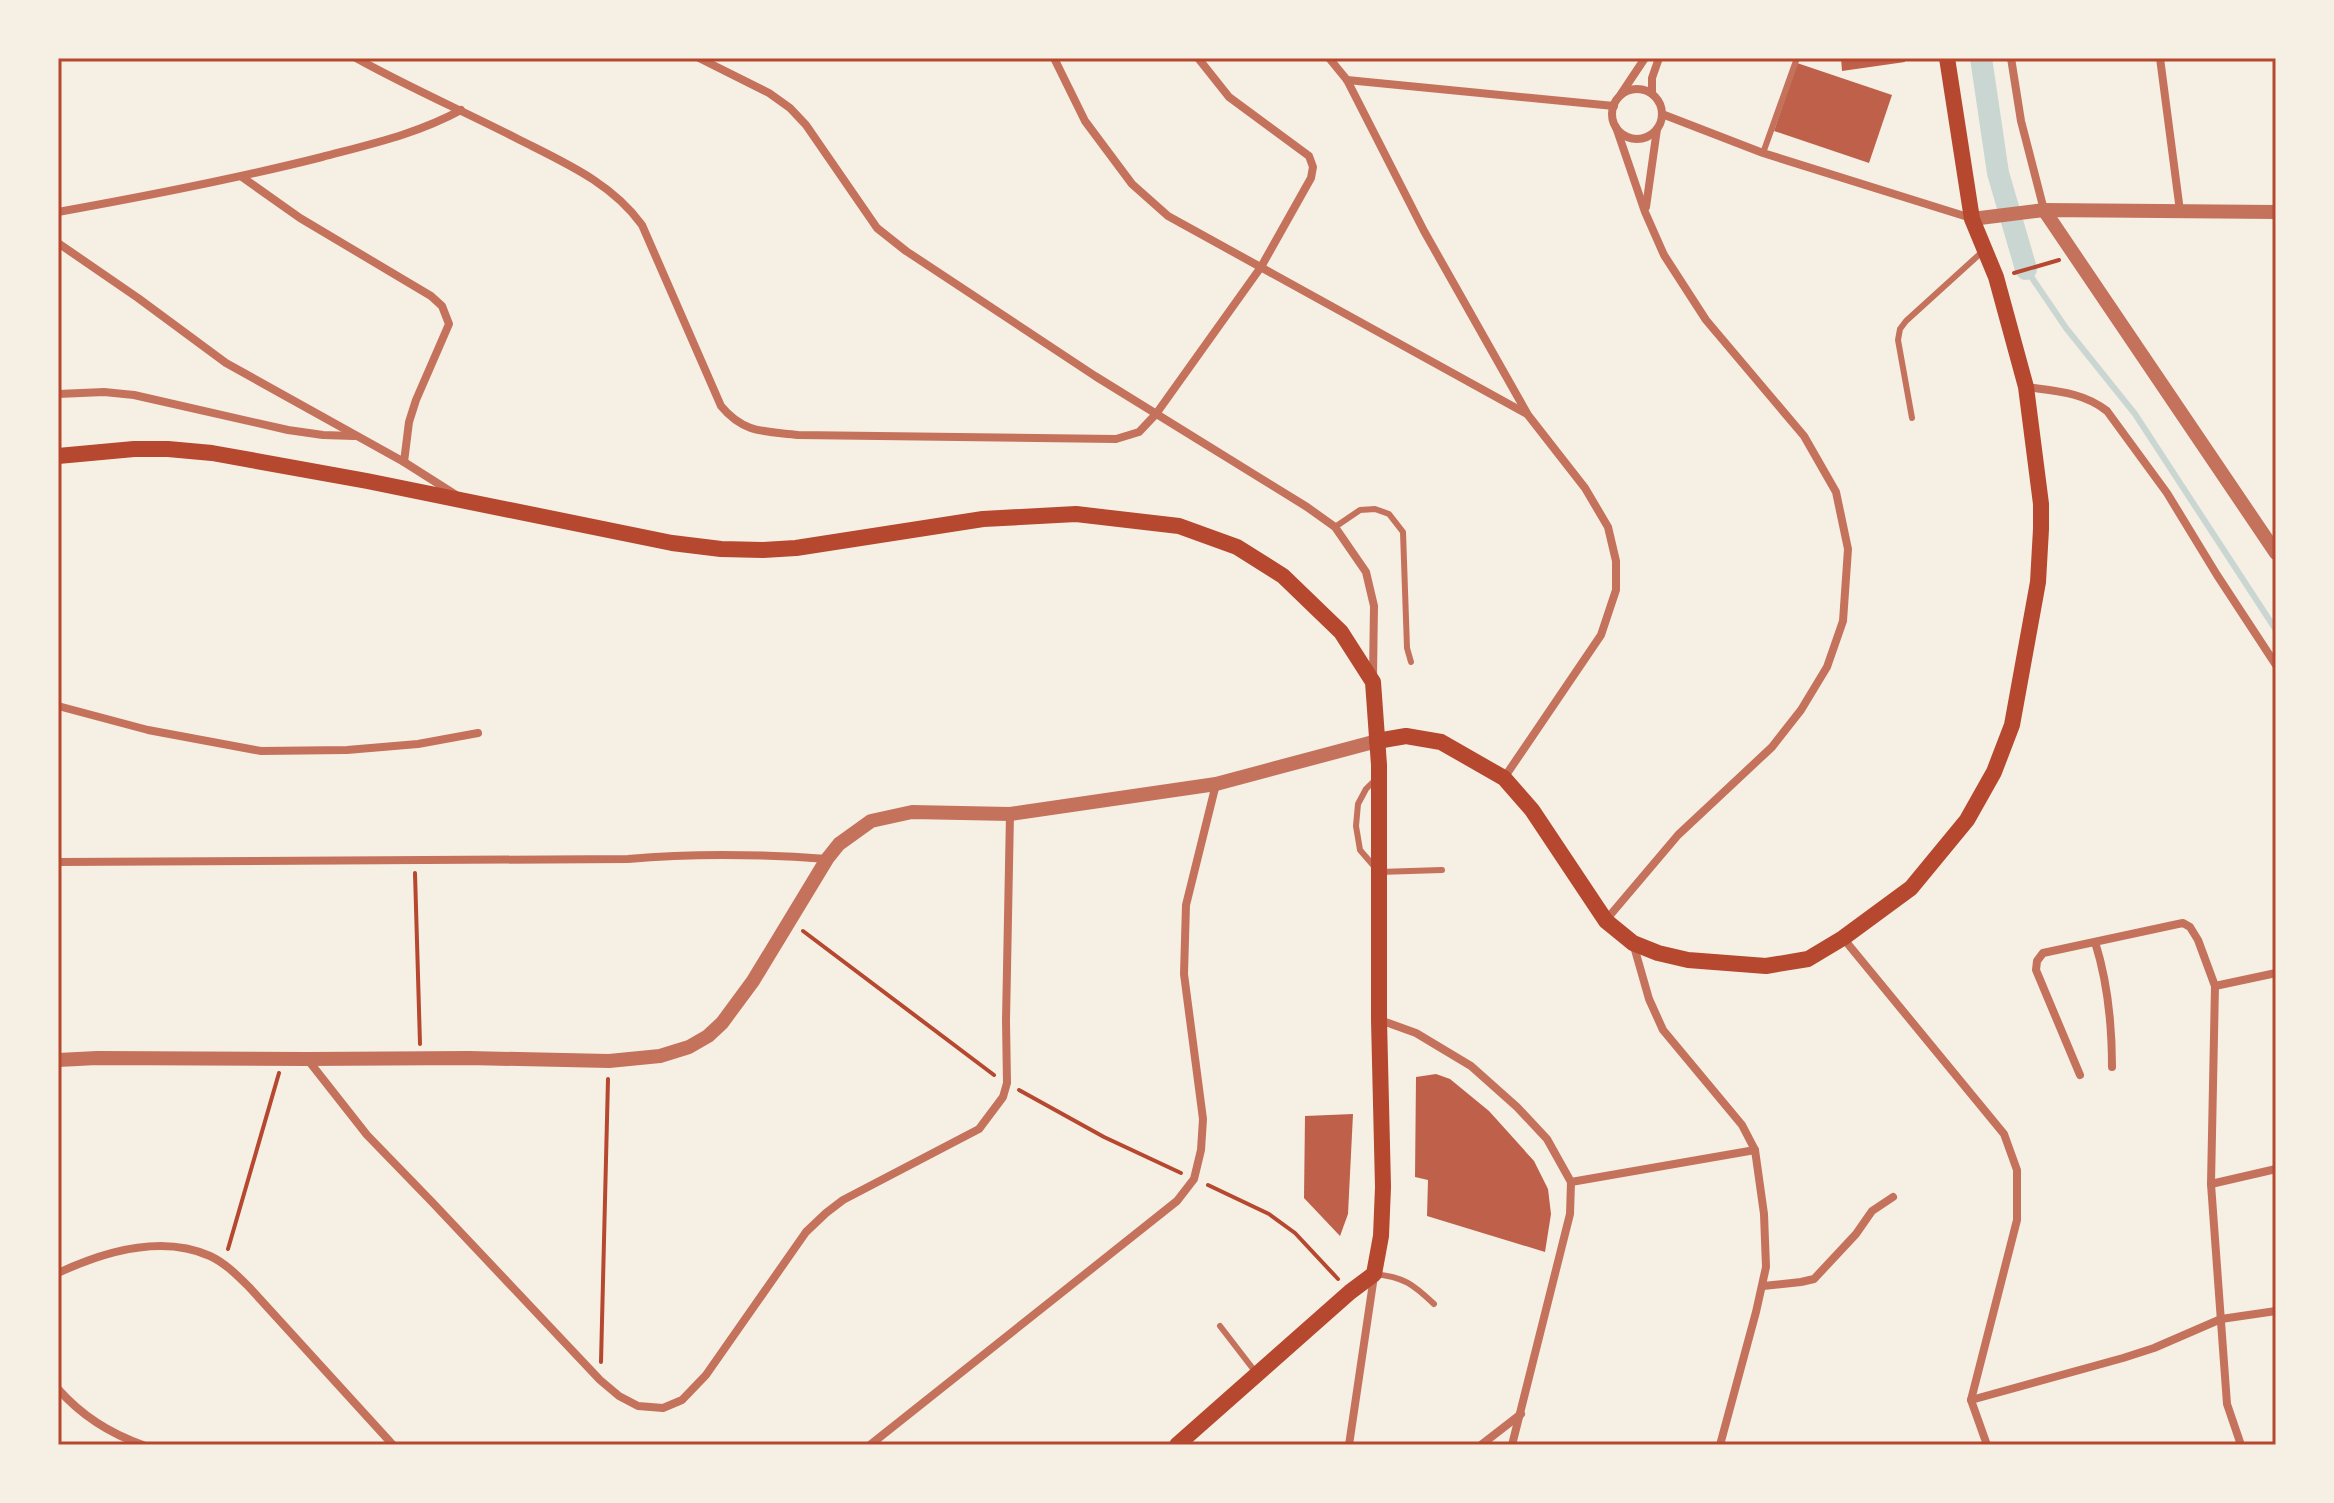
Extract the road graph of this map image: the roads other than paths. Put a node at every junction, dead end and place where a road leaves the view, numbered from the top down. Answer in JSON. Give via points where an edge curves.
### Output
{"nodes":[{"id":1,"x":356,"y":58,"type":"edge"},
{"id":2,"x":699,"y":58,"type":"edge"},
{"id":3,"x":1054,"y":58,"type":"edge"},
{"id":4,"x":1198,"y":58,"type":"edge"},
{"id":5,"x":1329,"y":58,"type":"edge"},
{"id":6,"x":1645,"y":58,"type":"edge"},
{"id":7,"x":1659,"y":58,"type":"edge"},
{"id":8,"x":1797,"y":58,"type":"edge"},
{"id":9,"x":1947,"y":58,"type":"edge"},
{"id":10,"x":2011,"y":58,"type":"edge"},
{"id":11,"x":2160,"y":58,"type":"edge"},
{"id":12,"x":1347,"y":80,"type":"junction"},
{"id":13,"x":1652,"y":93,"type":"junction"},
{"id":14,"x":1616,"y":101,"type":"junction"},
{"id":15,"x":461,"y":110,"type":"junction"},
{"id":16,"x":1662,"y":114,"type":"junction"},
{"id":17,"x":1616,"y":127,"type":"junction"},
{"id":18,"x":1657,"y":128,"type":"junction"},
{"id":19,"x":1763,"y":153,"type":"junction"},
{"id":20,"x":242,"y":177,"type":"junction"},
{"id":21,"x":2044,"y":210,"type":"junction"},
{"id":22,"x":2180,"y":211,"type":"junction"},
{"id":23,"x":58,"y":212,"type":"edge"},
{"id":24,"x":1645,"y":212,"type":"junction"},
{"id":25,"x":2274,"y":215,"type":"edge"},
{"id":26,"x":1972,"y":219,"type":"junction"},
{"id":27,"x":58,"y":243,"type":"edge"},
{"id":28,"x":1985,"y":250,"type":"junction"},
{"id":29,"x":1261,"y":267,"type":"junction"},
{"id":30,"x":2026,"y":387,"type":"junction"},
{"id":31,"x":58,"y":394,"type":"edge"},
{"id":32,"x":1156,"y":414,"type":"junction"},
{"id":33,"x":1528,"y":415,"type":"junction"},
{"id":34,"x":1912,"y":418,"type":"dead end"},
{"id":35,"x":358,"y":436,"type":"junction"},
{"id":36,"x":58,"y":456,"type":"edge"},
{"id":37,"x":404,"y":462,"type":"junction"},
{"id":38,"x":467,"y":502,"type":"junction"},
{"id":39,"x":1335,"y":527,"type":"junction"},
{"id":40,"x":2276,"y":553,"type":"edge"},
{"id":41,"x":1411,"y":662,"type":"dead end"},
{"id":42,"x":2276,"y":665,"type":"edge"},
{"id":43,"x":1373,"y":682,"type":"junction"},
{"id":44,"x":58,"y":706,"type":"edge"},
{"id":45,"x":478,"y":733,"type":"dead end"},
{"id":46,"x":1377,"y":741,"type":"junction"},
{"id":47,"x":1504,"y":778,"type":"junction"},
{"id":48,"x":1216,"y":784,"type":"junction"},
{"id":49,"x":1010,"y":814,"type":"junction"},
{"id":50,"x":827,"y":859,"type":"junction"},
{"id":51,"x":58,"y":862,"type":"edge"},
{"id":52,"x":1442,"y":870,"type":"dead end"},
{"id":53,"x":1379,"y":872,"type":"junction"},
{"id":54,"x":1606,"y":921,"type":"junction"},
{"id":55,"x":1843,"y":938,"type":"junction"},
{"id":56,"x":2095,"y":942,"type":"junction"},
{"id":57,"x":1633,"y":943,"type":"junction"},
{"id":58,"x":2276,"y":973,"type":"edge"},
{"id":59,"x":2215,"y":986,"type":"junction"},
{"id":60,"x":1379,"y":1020,"type":"junction"},
{"id":61,"x":307,"y":1059,"type":"junction"},
{"id":62,"x":58,"y":1060,"type":"edge"},
{"id":63,"x":2112,"y":1067,"type":"dead end"},
{"id":64,"x":2080,"y":1075,"type":"dead end"},
{"id":65,"x":1755,"y":1150,"type":"junction"},
{"id":66,"x":2276,"y":1169,"type":"edge"},
{"id":67,"x":1571,"y":1182,"type":"junction"},
{"id":68,"x":2211,"y":1184,"type":"junction"},
{"id":69,"x":1893,"y":1197,"type":"dead end"},
{"id":70,"x":58,"y":1273,"type":"edge"},
{"id":71,"x":1374,"y":1274,"type":"junction"},
{"id":72,"x":1763,"y":1286,"type":"junction"},
{"id":73,"x":1434,"y":1304,"type":"dead end"},
{"id":74,"x":2276,"y":1311,"type":"edge"},
{"id":75,"x":2221,"y":1319,"type":"junction"},
{"id":76,"x":1220,"y":1326,"type":"dead end"},
{"id":77,"x":1258,"y":1374,"type":"junction"},
{"id":78,"x":58,"y":1389,"type":"edge"},
{"id":79,"x":1971,"y":1400,"type":"junction"},
{"id":80,"x":1522,"y":1414,"type":"junction"},
{"id":81,"x":143,"y":1445,"type":"edge"},
{"id":82,"x":393,"y":1445,"type":"edge"},
{"id":83,"x":870,"y":1445,"type":"edge"},
{"id":84,"x":1177,"y":1445,"type":"edge"},
{"id":85,"x":1349,"y":1445,"type":"edge"},
{"id":86,"x":1481,"y":1445,"type":"edge"},
{"id":87,"x":1512,"y":1445,"type":"edge"},
{"id":88,"x":1720,"y":1445,"type":"edge"},
{"id":89,"x":1987,"y":1445,"type":"edge"},
{"id":90,"x":2241,"y":1445,"type":"edge"}],
"edges":[{"from":1,"to":15,"type":"street"},
{"from":2,"to":32,"type":"street","via":[[790,108],[877,228],[906,251]]},
{"from":3,"to":29,"type":"street","via":[[1085,121],[1132,184],[1168,216]]},
{"from":4,"to":29,"type":"street","via":[[1229,97],[1309,156],[1313,167]]},
{"from":5,"to":12,"type":"street"},
{"from":6,"to":14,"type":"street"},
{"from":7,"to":13,"type":"street"},
{"from":8,"to":19,"type":"lane"},
{"from":9,"to":26,"type":"main road"},
{"from":10,"to":21,"type":"street"},
{"from":11,"to":22,"type":"street"},
{"from":12,"to":14,"type":"street"},
{"from":12,"to":33,"type":"street","via":[[1424,231]]},
{"from":13,"to":14,"type":"street","via":[[1630,90]]},
{"from":13,"to":16,"type":"street"},
{"from":14,"to":17,"type":"street"},
{"from":15,"to":20,"type":"street","via":[[402,136]]},
{"from":15,"to":32,"type":"street","via":[[605,186],[629,206],[721,406],[751,429],[798,435],[1116,439],[1139,432]]},
{"from":16,"to":18,"type":"street"},
{"from":16,"to":19,"type":"street"},
{"from":17,"to":18,"type":"street","via":[[1636,138]]},
{"from":17,"to":24,"type":"street"},
{"from":18,"to":24,"type":"street"},
{"from":19,"to":26,"type":"street"},
{"from":20,"to":23,"type":"street"},
{"from":20,"to":37,"type":"street","via":[[442,306],[449,324],[416,400]]},
{"from":21,"to":22,"type":"street"},
{"from":21,"to":26,"type":"street"},
{"from":21,"to":40,"type":"street"},
{"from":22,"to":25,"type":"street"},
{"from":24,"to":54,"type":"street","via":[[1686,292],[1804,436],[1836,492],[1848,549],[1843,621],[1827,667],[1801,710],[1772,747],[1678,835]]},
{"from":26,"to":28,"type":"main road"},
{"from":27,"to":35,"type":"street","via":[[226,363]]},
{"from":28,"to":30,"type":"main road"},
{"from":28,"to":34,"type":"lane","via":[[1900,329]]},
{"from":29,"to":32,"type":"street"},
{"from":29,"to":33,"type":"street"},
{"from":30,"to":42,"type":"street","via":[[2080,395],[2107,411],[2167,493]]},
{"from":30,"to":55,"type":"main road","via":[[2041,529],[2038,582],[2012,725],[1967,820],[1911,888]]},
{"from":31,"to":35,"type":"street","via":[[134,395],[288,430]]},
{"from":32,"to":39,"type":"street"},
{"from":33,"to":47,"type":"street","via":[[1608,527],[1616,590],[1601,635]]},
{"from":35,"to":37,"type":"street"},
{"from":36,"to":38,"type":"main road","via":[[134,449],[212,453]]},
{"from":37,"to":38,"type":"street"},
{"from":38,"to":43,"type":"main road","via":[[672,543],[749,550],[796,548],[983,519],[1076,514],[1179,526],[1237,547],[1283,576],[1341,632]]},
{"from":39,"to":41,"type":"lane","via":[[1360,510],[1375,509],[1389,514],[1403,532]]},
{"from":39,"to":43,"type":"street","via":[[1366,572],[1374,606]]},
{"from":43,"to":46,"type":"main road"},
{"from":44,"to":45,"type":"street","via":[[261,751],[361,749]]},
{"from":46,"to":47,"type":"main road","via":[[1406,736],[1441,742]]},
{"from":46,"to":48,"type":"street"},
{"from":46,"to":53,"type":"main road"},
{"from":47,"to":54,"type":"main road","via":[[1532,810]]},
{"from":48,"to":49,"type":"street"},
{"from":48,"to":83,"type":"street","via":[[1186,905],[1184,974],[1203,1119],[1194,1179],[1177,1201]]},
{"from":49,"to":50,"type":"street","via":[[912,812],[871,821]]},
{"from":49,"to":61,"type":"street","via":[[1003,1097],[979,1129],[843,1200],[806,1232],[706,1375],[682,1400],[663,1408],[638,1406],[600,1380],[367,1135]]},
{"from":50,"to":51,"type":"street","via":[[680,855]]},
{"from":50,"to":61,"type":"street","via":[[753,981],[722,1023],[689,1047],[609,1061]]},
{"from":52,"to":53,"type":"lane"},
{"from":53,"to":60,"type":"main road"},
{"from":54,"to":57,"type":"main road"},
{"from":55,"to":57,"type":"main road","via":[[1808,959],[1766,966],[1688,960]]},
{"from":55,"to":79,"type":"street","via":[[2004,1134],[2017,1170],[2017,1220]]},
{"from":56,"to":59,"type":"street","via":[[2183,923],[2198,940]]},
{"from":56,"to":63,"type":"street","via":[[2109,1000]]},
{"from":56,"to":64,"type":"street","via":[[2043,953],[2037,961],[2036,970]]},
{"from":57,"to":65,"type":"street","via":[[1663,1030],[1742,1125]]},
{"from":58,"to":59,"type":"street"},
{"from":59,"to":68,"type":"street"},
{"from":60,"to":67,"type":"street","via":[[1416,1033],[1471,1066],[1547,1139]]},
{"from":60,"to":71,"type":"main road","via":[[1383,1187]]},
{"from":61,"to":62,"type":"street"},
{"from":65,"to":67,"type":"street"},
{"from":65,"to":72,"type":"street","via":[[1766,1238]]},
{"from":66,"to":68,"type":"street"},
{"from":67,"to":80,"type":"street","via":[[1570,1214]]},
{"from":68,"to":75,"type":"street"},
{"from":69,"to":72,"type":"street","via":[[1872,1211],[1814,1279]]},
{"from":70,"to":82,"type":"street","via":[[130,1249],[163,1246],[208,1255],[249,1287]]},
{"from":71,"to":73,"type":"lane","via":[[1397,1277]]},
{"from":71,"to":77,"type":"main road"},
{"from":71,"to":85,"type":"street"},
{"from":72,"to":88,"type":"street"},
{"from":74,"to":75,"type":"street"},
{"from":75,"to":79,"type":"street","via":[[2154,1348]]},
{"from":75,"to":90,"type":"street","via":[[2227,1404]]},
{"from":76,"to":77,"type":"lane"},
{"from":77,"to":84,"type":"main road"},
{"from":78,"to":81,"type":"street","via":[[99,1424]]},
{"from":79,"to":89,"type":"street"},
{"from":80,"to":86,"type":"street"},
{"from":80,"to":87,"type":"street"}]}
